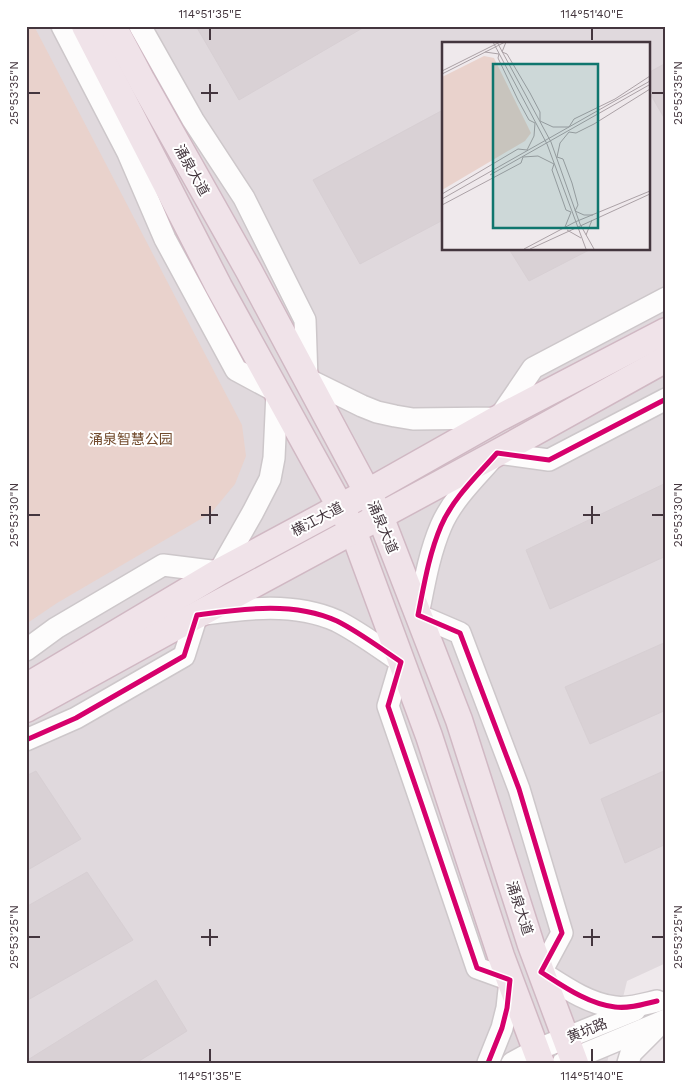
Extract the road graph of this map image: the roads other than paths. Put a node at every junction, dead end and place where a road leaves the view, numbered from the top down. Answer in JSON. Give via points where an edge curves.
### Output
{"nodes":[{"id":1,"x":62,"y":26,"type":"edge"},
{"id":2,"x":85,"y":26,"type":"edge"},
{"id":3,"x":113,"y":26,"type":"edge"},
{"id":4,"x":140,"y":26,"type":"edge"},
{"id":5,"x":666,"y":298,"type":"edge"},
{"id":6,"x":666,"y":331,"type":"edge"},
{"id":7,"x":666,"y":358,"type":"edge"},
{"id":8,"x":307,"y":379,"type":"junction"},
{"id":9,"x":277,"y":392,"type":"junction"},
{"id":10,"x":666,"y":399,"type":"edge"},
{"id":11,"x":499,"y":418,"type":"junction"},
{"id":12,"x":497,"y":453,"type":"junction"},
{"id":13,"x":368,"y":492,"type":"junction"},
{"id":14,"x":341,"y":506,"type":"junction"},
{"id":15,"x":380,"y":516,"type":"junction"},
{"id":16,"x":353,"y":530,"type":"junction"},
{"id":17,"x":219,"y":572,"type":"junction"},
{"id":18,"x":197,"y":615,"type":"junction"},
{"id":19,"x":418,"y":615,"type":"junction"},
{"id":20,"x":26,"y":650,"type":"edge"},
{"id":21,"x":402,"y":662,"type":"junction"},
{"id":22,"x":26,"y":687,"type":"edge"},
{"id":23,"x":26,"y":709,"type":"edge"},
{"id":24,"x":26,"y":740,"type":"edge"},
{"id":25,"x":541,"y":972,"type":"junction"},
{"id":26,"x":510,"y":980,"type":"junction"},
{"id":27,"x":663,"y":1010,"type":"edge"},
{"id":28,"x":569,"y":1056,"type":"edge"},
{"id":29,"x":539,"y":1057,"type":"edge"},
{"id":30,"x":488,"y":1063,"type":"edge"},
{"id":31,"x":512,"y":1063,"type":"edge"},
{"id":32,"x":628,"y":1063,"type":"edge"}],
"edges":[{"from":1,"to":9,"type":"street","via":[[128,153],[165,239],[236,370]]},
{"from":2,"to":9,"type":"main road","name":"涌泉大道","via":[[219,287]]},
{"from":3,"to":8,"type":"main road","name":"涌泉大道"},
{"from":4,"to":8,"type":"street","via":[[193,120],[244,198],[306,320]]},
{"from":5,"to":11,"type":"street","via":[[534,368]]},
{"from":6,"to":11,"type":"main road","name":"横江大道"},
{"from":7,"to":12,"type":"main road","name":"横江大道"},
{"from":8,"to":11,"type":"street","via":[[369,409],[395,416],[413,419]]},
{"from":8,"to":13,"type":"main road","name":"涌泉大道"},
{"from":9,"to":14,"type":"main road","name":"涌泉大道"},
{"from":9,"to":17,"type":"street","via":[[270,480]]},
{"from":10,"to":12,"type":"street","via":[[549,460]]},
{"from":11,"to":13,"type":"main road","name":"横江大道"},
{"from":12,"to":15,"type":"main road","name":"横江大道"},
{"from":12,"to":19,"type":"street","via":[[453,506],[442,525],[431,555]]},
{"from":13,"to":14,"type":"main road","name":"横江大道"},
{"from":13,"to":15,"type":"main road","name":"涌泉大道"},
{"from":14,"to":16,"type":"main road","name":"涌泉大道"},
{"from":14,"to":17,"type":"main road","name":"横江大道"},
{"from":15,"to":16,"type":"main road","name":"横江大道"},
{"from":15,"to":19,"type":"main road","name":"涌泉大道"},
{"from":16,"to":18,"type":"main road","name":"横江大道"},
{"from":16,"to":21,"type":"main road","name":"涌泉大道"},
{"from":17,"to":20,"type":"street","via":[[163,565],[56,628]]},
{"from":17,"to":22,"type":"main road","name":"横江大道"},
{"from":18,"to":21,"type":"street","via":[[274,608],[318,614],[337,621]]},
{"from":18,"to":23,"type":"main road","name":"横江大道"},
{"from":18,"to":24,"type":"street","via":[[184,656],[76,718]]},
{"from":19,"to":25,"type":"main road","name":"涌泉大道","via":[[459,720]]},
{"from":19,"to":25,"type":"street","via":[[460,633],[519,789],[562,933]]},
{"from":21,"to":26,"type":"main road","name":"涌泉大道"},
{"from":25,"to":27,"type":"street","via":[[600,1004]]},
{"from":25,"to":28,"type":"main road","name":"涌泉大道"},
{"from":26,"to":29,"type":"main road","name":"涌泉大道"},
{"from":26,"to":30,"type":"street","via":[[502,1028]]},
{"from":27,"to":28,"type":"street","name":"黄坑路"},
{"from":27,"to":32,"type":"street","via":[[630,1054]]},
{"from":28,"to":29,"type":"street","name":"黄坑路"},
{"from":29,"to":31,"type":"street","name":"黄坑路"}]}
